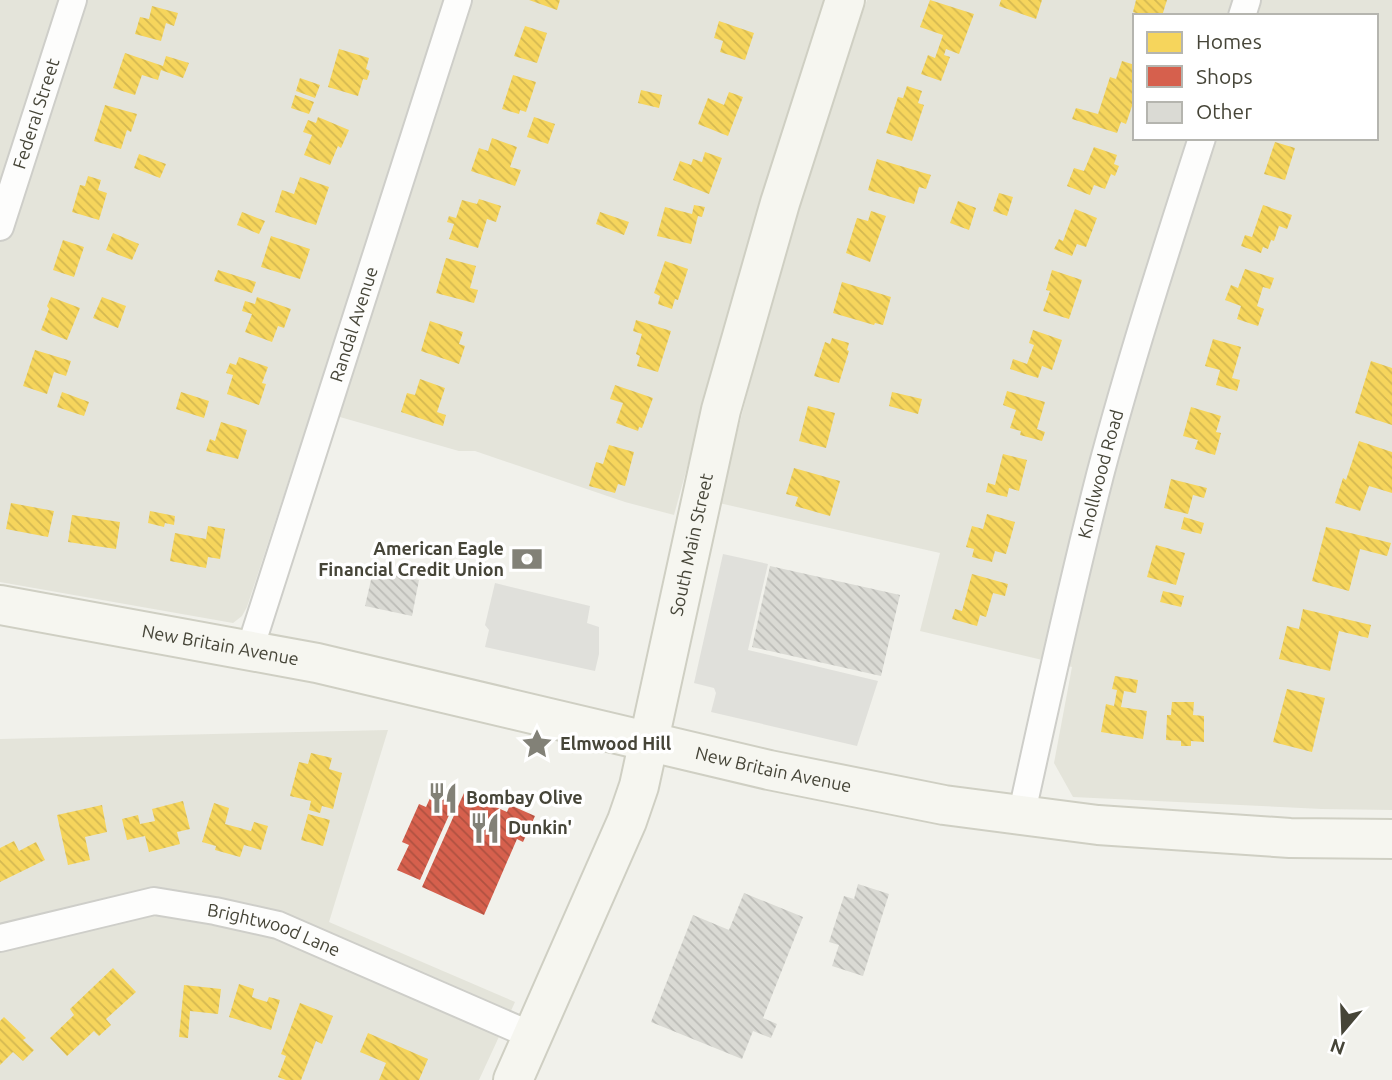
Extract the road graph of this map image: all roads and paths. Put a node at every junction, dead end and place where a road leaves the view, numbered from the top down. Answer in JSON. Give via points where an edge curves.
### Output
{"nodes":[{"id":1,"x":73,"y":0,"type":"edge"},
{"id":2,"x":458,"y":0,"type":"edge"},
{"id":3,"x":845,"y":0,"type":"edge"},
{"id":4,"x":1201,"y":140,"type":"edge"},
{"id":5,"x":0,"y":227,"type":"edge"},
{"id":6,"x":0,"y":606,"type":"edge"},
{"id":7,"x":250,"y":649,"type":"junction"},
{"id":8,"x":650,"y":742,"type":"junction"},
{"id":9,"x":1021,"y":817,"type":"junction"},
{"id":10,"x":1390,"y":833,"type":"edge"},
{"id":11,"x":0,"y":938,"type":"edge"},
{"id":12,"x":533,"y":1036,"type":"junction"},
{"id":13,"x":513,"y":1080,"type":"edge"}],
"edges":[{"from":1,"to":5,"type":"street","name":"Federal Street"},
{"from":2,"to":7,"type":"street","name":"Randal Avenue"},
{"from":3,"to":8,"type":"main road","name":"South Main Street","via":[[765,251],[721,410]]},
{"from":4,"to":9,"type":"street","name":"Knollwood Road","via":[[1101,472]]},
{"from":6,"to":7,"type":"main road","name":"New Britain Avenue"},
{"from":7,"to":8,"type":"main road","name":"New Britain Avenue"},
{"from":8,"to":9,"type":"main road","name":"New Britain Avenue","via":[[769,771]]},
{"from":8,"to":12,"type":"main road","name":"South Main Street","via":[[627,821]]},
{"from":9,"to":10,"type":"main road","name":"New Britain Avenue","via":[[1290,838]]},
{"from":11,"to":12,"type":"street","name":"Brightwood Lane","via":[[154,901],[215,911],[278,925]]},
{"from":12,"to":13,"type":"main road","name":"South Main Street"}]}
